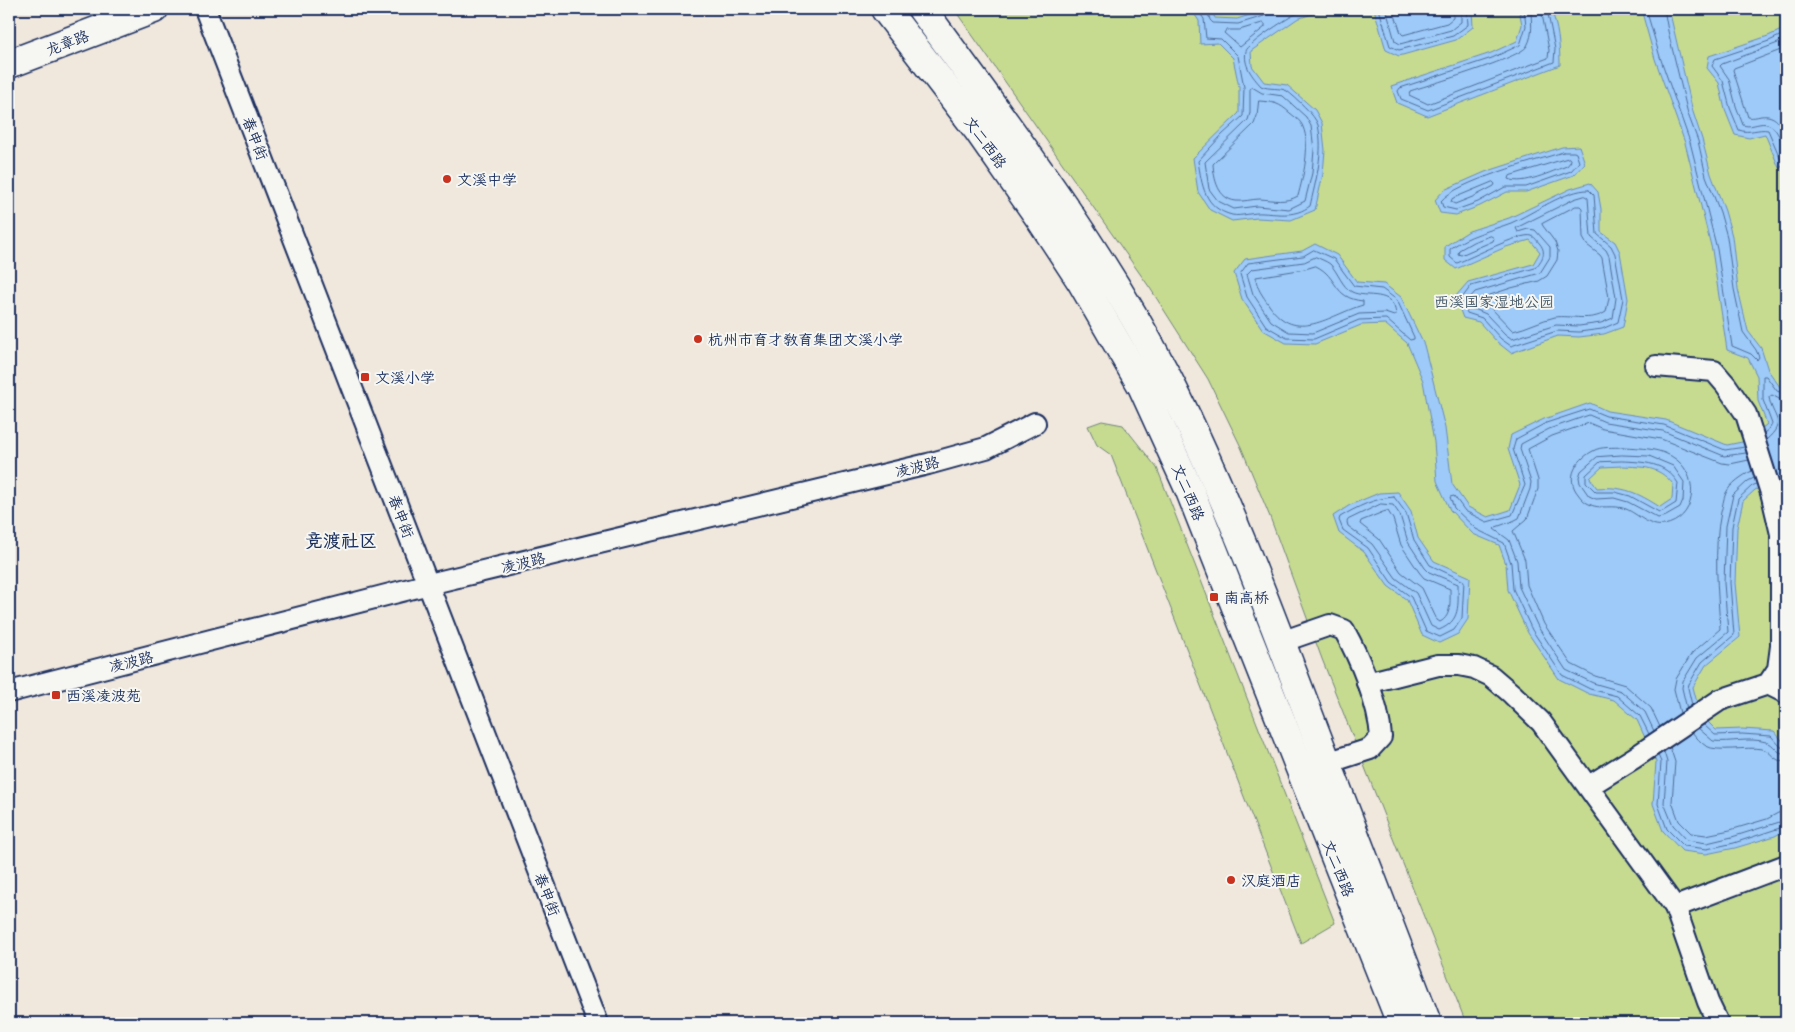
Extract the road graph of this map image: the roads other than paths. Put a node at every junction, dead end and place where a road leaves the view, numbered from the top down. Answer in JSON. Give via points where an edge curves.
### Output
{"nodes":[{"id":1,"x":154,"y":9,"type":"edge"},
{"id":2,"x":206,"y":9,"type":"edge"},
{"id":3,"x":885,"y":9,"type":"edge"},
{"id":4,"x":922,"y":9,"type":"edge"},
{"id":5,"x":9,"y":64,"type":"edge"},
{"id":6,"x":1656,"y":366,"type":"dead end"},
{"id":7,"x":1035,"y":423,"type":"dead end"},
{"id":8,"x":429,"y":584,"type":"junction"},
{"id":9,"x":1281,"y":642,"type":"junction"},
{"id":10,"x":1367,"y":683,"type":"junction"},
{"id":11,"x":1768,"y":684,"type":"junction"},
{"id":12,"x":9,"y":692,"type":"edge"},
{"id":13,"x":1786,"y":693,"type":"edge"},
{"id":14,"x":1327,"y":763,"type":"junction"},
{"id":15,"x":1589,"y":786,"type":"junction"},
{"id":16,"x":1786,"y":865,"type":"edge"},
{"id":17,"x":1675,"y":907,"type":"junction"},
{"id":18,"x":598,"y":1023,"type":"edge"},
{"id":19,"x":1401,"y":1023,"type":"edge"},
{"id":20,"x":1427,"y":1023,"type":"edge"},
{"id":21,"x":1718,"y":1023,"type":"edge"}],
"edges":[{"from":1,"to":5,"type":"main road","name":"龙章路"},
{"from":2,"to":8,"type":"street","name":"春申街"},
{"from":3,"to":19,"type":"main road","name":"文二西路","via":[[978,130],[1041,220],[1142,386],[1190,491]]},
{"from":4,"to":9,"type":"main road","name":"文二西路","via":[[1076,223],[1150,348],[1208,460]]},
{"from":6,"to":11,"type":"street","via":[[1714,371],[1746,414],[1781,534],[1781,646],[1778,669]]},
{"from":7,"to":8,"type":"street","name":"凌波路","via":[[986,448],[928,464]]},
{"from":8,"to":12,"type":"street","name":"凌波路"},
{"from":8,"to":18,"type":"street","name":"春申街"},
{"from":9,"to":10,"type":"street","via":[[1330,625],[1344,630]]},
{"from":9,"to":14,"type":"main road","name":"文二西路"},
{"from":10,"to":14,"type":"street","via":[[1380,720],[1381,737],[1370,749]]},
{"from":10,"to":15,"type":"street","via":[[1438,665],[1474,668],[1491,676],[1541,722]]},
{"from":11,"to":13,"type":"street"},
{"from":11,"to":15,"type":"street","via":[[1720,700]]},
{"from":14,"to":20,"type":"main road","name":"文二西路"},
{"from":15,"to":17,"type":"street"},
{"from":16,"to":17,"type":"street"},
{"from":17,"to":21,"type":"street"}]}
